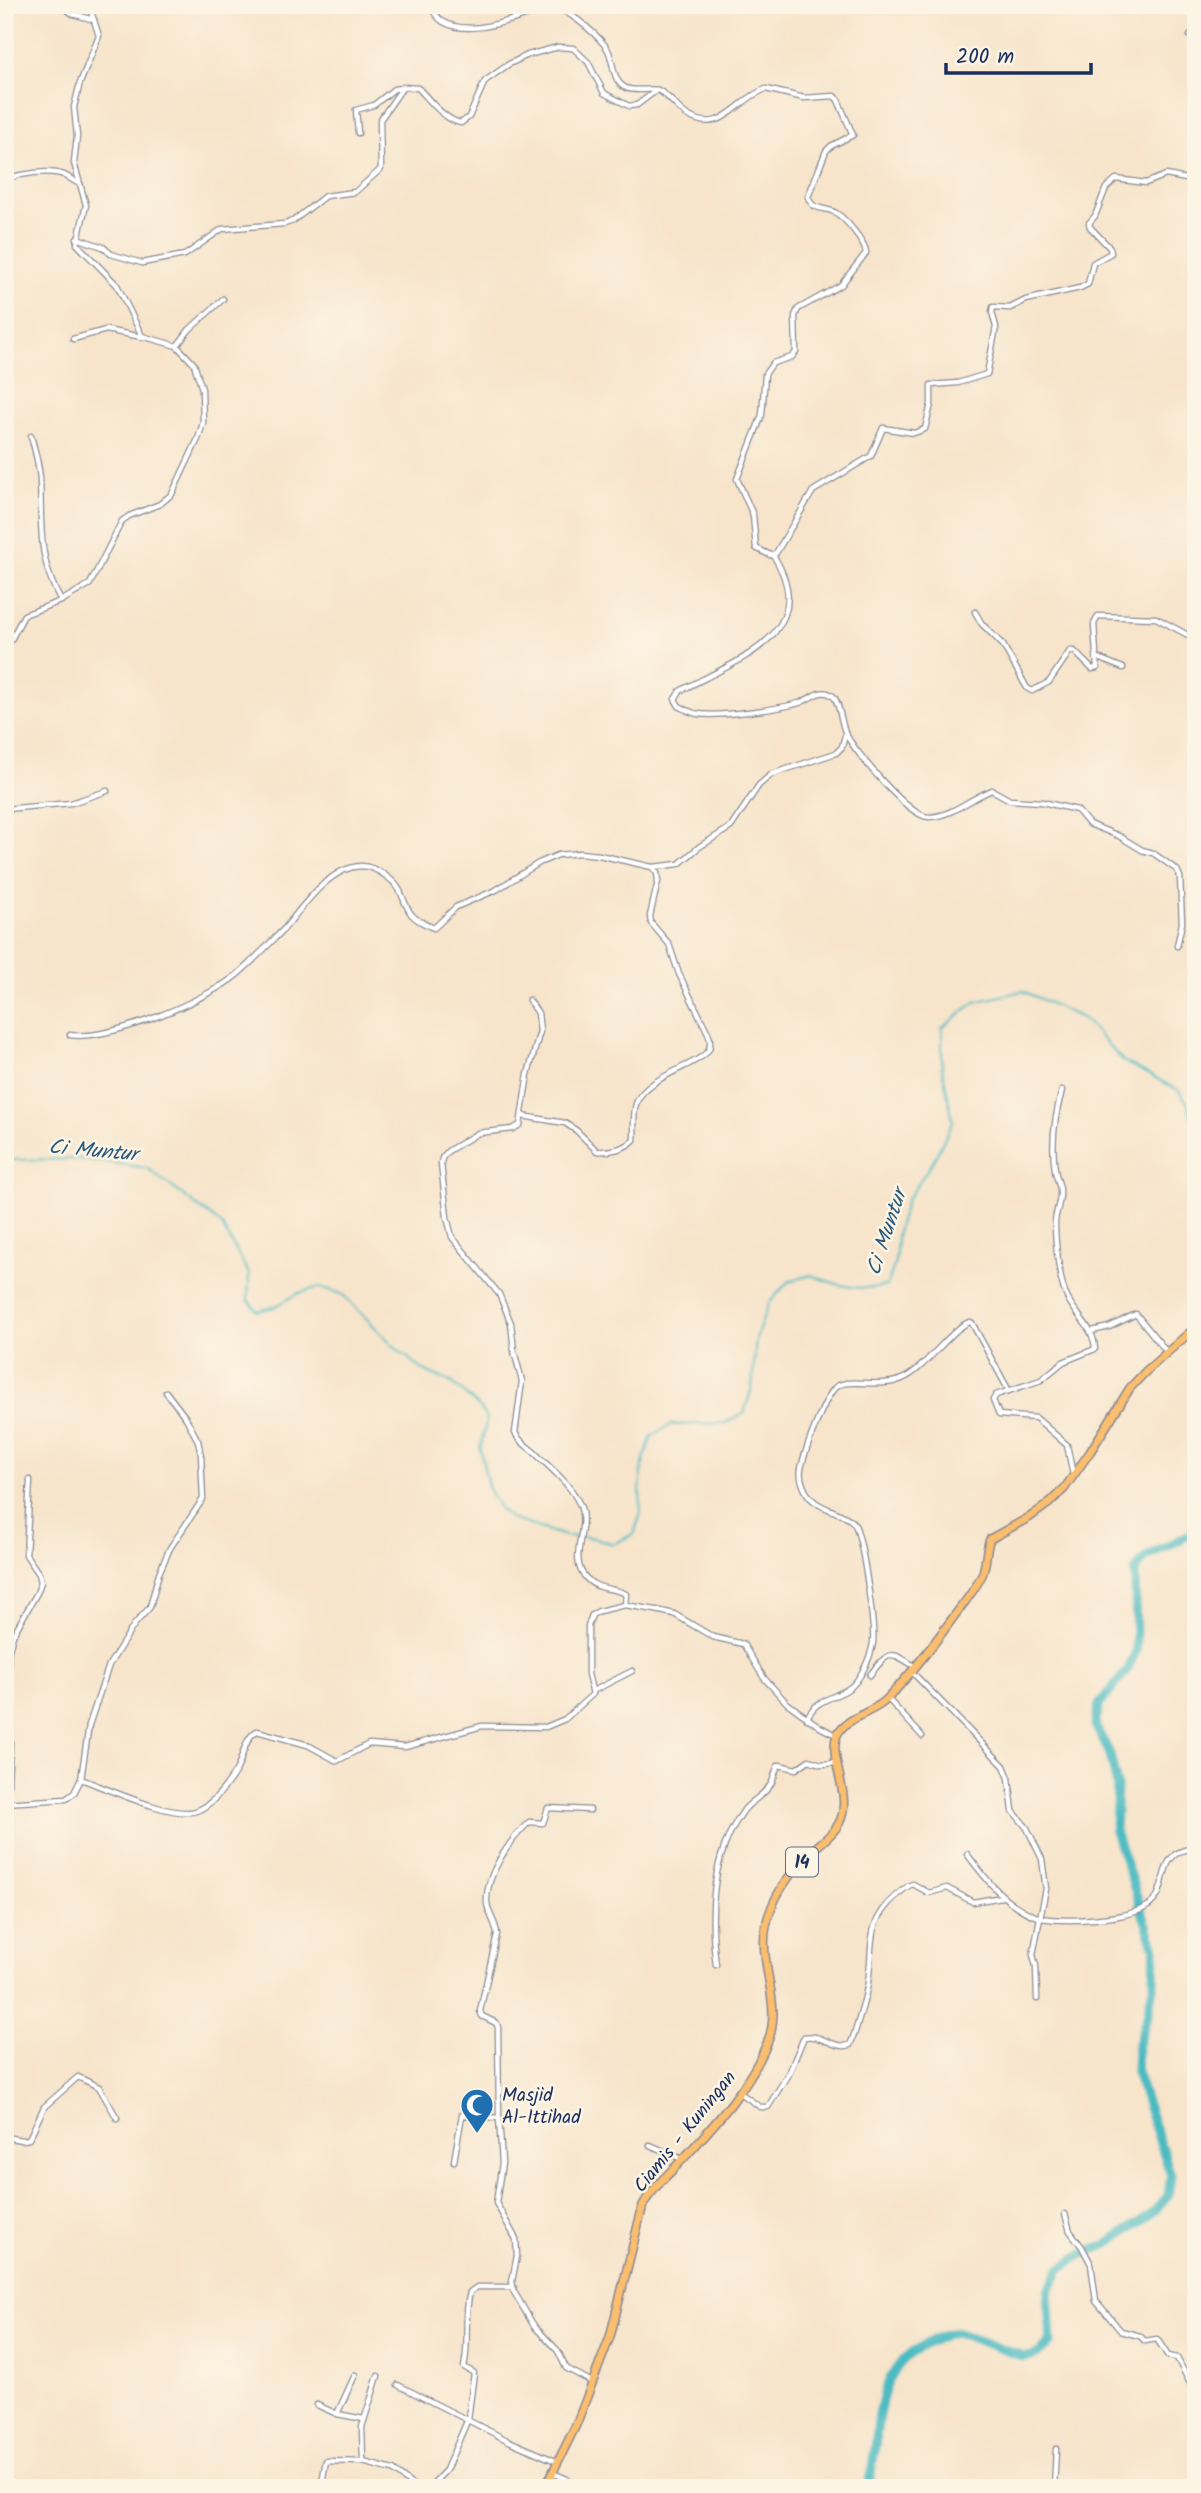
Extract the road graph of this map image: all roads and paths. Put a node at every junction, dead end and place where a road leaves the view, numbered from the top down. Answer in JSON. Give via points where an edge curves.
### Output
{"nodes":[{"id":1,"x":60,"y":5,"type":"edge"},
{"id":2,"x":89,"y":5,"type":"edge"},
{"id":3,"x":427,"y":5,"type":"edge"},
{"id":4,"x":95,"y":20,"type":"junction"},
{"id":5,"x":1196,"y":28,"type":"edge"},
{"id":6,"x":1196,"y":41,"type":"edge"},
{"id":7,"x":403,"y":88,"type":"junction"},
{"id":8,"x":658,"y":90,"type":"junction"},
{"id":9,"x":358,"y":133,"type":"dead end"},
{"id":10,"x":5,"y":179,"type":"edge"},
{"id":11,"x":1196,"y":181,"type":"edge"},
{"id":12,"x":81,"y":185,"type":"junction"},
{"id":13,"x":77,"y":238,"type":"junction"},
{"id":14,"x":223,"y":299,"type":"dead end"},
{"id":15,"x":143,"y":337,"type":"junction"},
{"id":16,"x":73,"y":339,"type":"dead end"},
{"id":17,"x":177,"y":346,"type":"junction"},
{"id":18,"x":31,"y":436,"type":"dead end"},
{"id":19,"x":773,"y":555,"type":"junction"},
{"id":20,"x":61,"y":601,"type":"junction"},
{"id":21,"x":975,"y":612,"type":"dead end"},
{"id":22,"x":1196,"y":636,"type":"edge"},
{"id":23,"x":5,"y":651,"type":"edge"},
{"id":24,"x":1097,"y":658,"type":"junction"},
{"id":25,"x":1123,"y":668,"type":"dead end"},
{"id":26,"x":846,"y":734,"type":"junction"},
{"id":27,"x":107,"y":791,"type":"dead end"},
{"id":28,"x":5,"y":809,"type":"edge"},
{"id":29,"x":652,"y":867,"type":"junction"},
{"id":30,"x":1177,"y":946,"type":"dead end"},
{"id":31,"x":529,"y":1000,"type":"dead end"},
{"id":32,"x":71,"y":1035,"type":"dead end"},
{"id":33,"x":1062,"y":1090,"type":"dead end"},
{"id":34,"x":522,"y":1116,"type":"junction"},
{"id":35,"x":1196,"y":1327,"type":"edge"},
{"id":36,"x":1092,"y":1331,"type":"junction"},
{"id":37,"x":1167,"y":1352,"type":"junction"},
{"id":38,"x":1009,"y":1391,"type":"junction"},
{"id":39,"x":166,"y":1392,"type":"dead end"},
{"id":40,"x":1073,"y":1476,"type":"junction"},
{"id":41,"x":30,"y":1480,"type":"dead end"},
{"id":42,"x":625,"y":1605,"type":"junction"},
{"id":43,"x":913,"y":1669,"type":"junction"},
{"id":44,"x":632,"y":1671,"type":"dead end"},
{"id":45,"x":870,"y":1675,"type":"dead end"},
{"id":46,"x":593,"y":1691,"type":"junction"},
{"id":47,"x":888,"y":1699,"type":"junction"},
{"id":48,"x":807,"y":1719,"type":"junction"},
{"id":49,"x":837,"y":1735,"type":"junction"},
{"id":50,"x":922,"y":1737,"type":"dead end"},
{"id":51,"x":838,"y":1763,"type":"junction"},
{"id":52,"x":81,"y":1779,"type":"junction"},
{"id":53,"x":6,"y":1803,"type":"edge"},
{"id":54,"x":590,"y":1810,"type":"dead end"},
{"id":55,"x":1196,"y":1848,"type":"edge"},
{"id":56,"x":967,"y":1854,"type":"dead end"},
{"id":57,"x":1002,"y":1896,"type":"junction"},
{"id":58,"x":1041,"y":1918,"type":"junction"},
{"id":59,"x":716,"y":1965,"type":"dead end"},
{"id":60,"x":1037,"y":1999,"type":"dead end"},
{"id":61,"x":738,"y":2092,"type":"junction"},
{"id":62,"x":117,"y":2118,"type":"dead end"},
{"id":63,"x":499,"y":2118,"type":"junction"},
{"id":64,"x":5,"y":2137,"type":"edge"},
{"id":65,"x":650,"y":2145,"type":"dead end"},
{"id":66,"x":683,"y":2159,"type":"junction"},
{"id":67,"x":454,"y":2161,"type":"dead end"},
{"id":68,"x":1065,"y":2214,"type":"dead end"},
{"id":69,"x":513,"y":2287,"type":"junction"},
{"id":70,"x":355,"y":2375,"type":"dead end"},
{"id":71,"x":378,"y":2376,"type":"dead end"},
{"id":72,"x":593,"y":2383,"type":"junction"},
{"id":73,"x":398,"y":2385,"type":"dead end"},
{"id":74,"x":1196,"y":2395,"type":"edge"},
{"id":75,"x":317,"y":2405,"type":"dead end"},
{"id":76,"x":337,"y":2414,"type":"junction"},
{"id":77,"x":364,"y":2419,"type":"junction"},
{"id":78,"x":468,"y":2420,"type":"junction"},
{"id":79,"x":1056,"y":2449,"type":"dead end"},
{"id":80,"x":363,"y":2462,"type":"junction"},
{"id":81,"x":559,"y":2463,"type":"junction"},
{"id":82,"x":553,"y":2473,"type":"junction"},
{"id":83,"x":321,"y":2488,"type":"edge"},
{"id":84,"x":416,"y":2488,"type":"edge"},
{"id":85,"x":429,"y":2488,"type":"edge"},
{"id":86,"x":545,"y":2488,"type":"edge"},
{"id":87,"x":588,"y":2488,"type":"edge"},
{"id":88,"x":1054,"y":2488,"type":"edge"}],
"edges":[{"from":1,"to":4,"type":"street"},
{"from":2,"to":4,"type":"street"},
{"from":3,"to":8,"type":"street","via":[[443,21],[469,27],[561,10],[605,46],[623,87]]},
{"from":4,"to":12,"type":"street","via":[[98,42],[74,107],[74,163]]},
{"from":5,"to":6,"type":"street","via":[[1190,36]]},
{"from":7,"to":8,"type":"street","via":[[418,88],[461,123],[469,117],[485,81],[528,55],[564,46],[588,62],[608,96],[634,106]]},
{"from":7,"to":9,"type":"street","via":[[356,110]]},
{"from":7,"to":13,"type":"street","via":[[380,120],[381,169],[355,191],[325,196],[293,221],[222,229],[185,255],[146,263]]},
{"from":8,"to":19,"type":"street","via":[[688,115],[712,122],[766,89],[801,97],[834,96],[853,133],[826,151],[808,197],[816,208],[838,215],[864,244],[866,253],[841,285],[796,312],[796,352],[774,363],[765,374],[763,411],[737,479],[753,515],[754,545]]},
{"from":10,"to":12,"type":"street","via":[[50,173]]},
{"from":11,"to":19,"type":"street","via":[[1166,175],[1146,183],[1114,180],[1088,223],[1111,253],[1093,262],[1088,284],[1010,308],[993,307],[996,327],[986,374],[931,385],[926,429],[914,433],[888,427],[880,430],[871,456],[813,491]]},
{"from":12,"to":13,"type":"street","via":[[86,205]]},
{"from":13,"to":15,"type":"street","via":[[79,249],[120,289]]},
{"from":14,"to":17,"type":"street"},
{"from":15,"to":16,"type":"street","via":[[106,330]]},
{"from":15,"to":17,"type":"street"},
{"from":17,"to":20,"type":"street","via":[[194,364],[202,390],[203,423],[198,439],[172,494],[122,521],[94,579]]},
{"from":18,"to":20,"type":"street","via":[[40,479],[42,554]]},
{"from":19,"to":26,"type":"street","via":[[784,574],[787,594],[778,630],[759,649],[680,691],[676,703],[705,715],[799,703],[821,693],[835,698]]},
{"from":20,"to":23,"type":"street","via":[[24,615]]},
{"from":21,"to":24,"type":"street","via":[[1032,691],[1049,682],[1070,651],[1094,670]]},
{"from":22,"to":24,"type":"street","via":[[1156,618],[1098,616],[1094,624]]},
{"from":24,"to":25,"type":"street"},
{"from":26,"to":29,"type":"street","via":[[839,751],[761,782],[733,825],[679,864]]},
{"from":26,"to":30,"type":"street","via":[[887,786],[921,816],[951,812],[994,790],[1010,800],[1077,810],[1089,824],[1153,853],[1180,874],[1182,923]]},
{"from":27,"to":28,"type":"street","via":[[71,803]]},
{"from":29,"to":32,"type":"street","via":[[599,855],[558,855],[456,908],[434,928],[413,917],[399,888],[382,874],[362,866],[349,869],[310,896],[263,950],[218,988],[120,1030]]},
{"from":29,"to":34,"type":"street","via":[[658,881],[651,923],[670,946],[708,1033],[709,1049],[640,1096],[634,1113],[634,1140],[626,1146],[597,1151],[565,1123]]},
{"from":31,"to":34,"type":"street","via":[[538,1013],[540,1031]]},
{"from":33,"to":36,"type":"street","via":[[1055,1130],[1060,1269],[1066,1295]]},
{"from":34,"to":42,"type":"street","via":[[516,1129],[478,1133],[443,1156],[447,1217],[452,1237],[499,1294],[509,1316],[522,1381],[515,1433],[564,1479],[578,1502],[583,1518],[581,1571],[599,1587],[626,1594]]},
{"from":35,"to":37,"type":"highway"},
{"from":36,"to":37,"type":"street","via":[[1136,1314]]},
{"from":36,"to":38,"type":"street","via":[[1094,1351],[1063,1362],[1041,1381]]},
{"from":37,"to":40,"type":"highway","via":[[1130,1388]]},
{"from":38,"to":40,"type":"street","via":[[993,1398],[998,1414],[1036,1418],[1067,1445]]},
{"from":38,"to":48,"type":"street","via":[[970,1322],[904,1379],[842,1384],[833,1390],[810,1442],[801,1479],[814,1501],[857,1528],[873,1637],[871,1651],[853,1685],[817,1704]]},
{"from":39,"to":52,"type":"street","via":[[198,1441],[203,1496],[170,1548],[150,1607],[109,1665],[89,1725]]},
{"from":40,"to":43,"type":"highway","via":[[1048,1504],[990,1539],[982,1575]]},
{"from":41,"to":53,"type":"street","via":[[26,1555],[41,1582],[8,1654]]},
{"from":42,"to":46,"type":"street","via":[[596,1612],[589,1622],[588,1679]]},
{"from":42,"to":48,"type":"street","via":[[666,1611],[713,1637],[739,1642],[774,1690]]},
{"from":43,"to":45,"type":"street","via":[[891,1654]]},
{"from":43,"to":47,"type":"highway"},
{"from":43,"to":58,"type":"street","via":[[1004,1766],[1013,1811],[1027,1828],[1044,1868]]},
{"from":44,"to":46,"type":"street"},
{"from":46,"to":52,"type":"street","via":[[582,1707],[553,1725],[482,1726],[405,1747],[369,1745],[337,1761],[308,1745],[257,1731],[251,1734],[239,1765],[220,1792],[204,1807],[190,1812],[156,1807]]},
{"from":47,"to":49,"type":"highway"},
{"from":47,"to":50,"type":"street"},
{"from":48,"to":49,"type":"street"},
{"from":49,"to":51,"type":"highway","name":"Ciamis - Kuningan","number":"14"},
{"from":51,"to":59,"type":"street","via":[[809,1760],[796,1769],[779,1765],[772,1783],[730,1832],[716,1879],[712,1929]]},
{"from":51,"to":61,"type":"highway","name":"Ciamis - Kuningan","number":"14","via":[[844,1807],[840,1823],[788,1878],[769,1913],[764,1948],[772,2029]]},
{"from":52,"to":53,"type":"street","via":[[66,1799]]},
{"from":54,"to":63,"type":"street","via":[[547,1809],[543,1823],[529,1822],[512,1839],[490,1881],[487,1907],[497,1934],[480,2011],[482,2017],[498,2025]]},
{"from":55,"to":58,"type":"street","via":[[1171,1857],[1155,1899],[1147,1906],[1097,1918]]},
{"from":56,"to":57,"type":"street"},
{"from":57,"to":58,"type":"street"},
{"from":57,"to":61,"type":"street","via":[[973,1902],[947,1888],[929,1894],[909,1885],[876,1923],[868,1981],[850,2045],[804,2037],[768,2107]]},
{"from":58,"to":60,"type":"street","via":[[1033,1955]]},
{"from":61,"to":66,"type":"highway","name":"Ciamis - Kuningan","number":"14"},
{"from":62,"to":64,"type":"street","via":[[99,2087],[78,2077],[44,2107],[29,2139]]},
{"from":63,"to":67,"type":"street","via":[[462,2115]]},
{"from":63,"to":69,"type":"street","via":[[502,2164],[496,2203],[516,2239]]},
{"from":65,"to":66,"type":"street"},
{"from":66,"to":72,"type":"highway","name":"Ciamis - Kuningan","number":"14","via":[[656,2186],[641,2210],[610,2337]]},
{"from":68,"to":74,"type":"street","via":[[1070,2231],[1091,2262],[1094,2298],[1106,2316],[1124,2333],[1145,2341],[1157,2338],[1168,2356],[1177,2358]]},
{"from":69,"to":72,"type":"street","via":[[525,2313],[558,2351],[566,2368]]},
{"from":69,"to":78,"type":"street","via":[[477,2287],[470,2292],[464,2367],[474,2373]]},
{"from":70,"to":76,"type":"street"},
{"from":71,"to":77,"type":"street"},
{"from":72,"to":81,"type":"highway","name":"Ciamis - Kuningan","number":"14"},
{"from":73,"to":78,"type":"street"},
{"from":75,"to":76,"type":"street"},
{"from":76,"to":77,"type":"street"},
{"from":77,"to":80,"type":"street"},
{"from":78,"to":81,"type":"street"},
{"from":78,"to":85,"type":"street","via":[[446,2470]]},
{"from":79,"to":88,"type":"street"},
{"from":80,"to":83,"type":"street","via":[[326,2461]]},
{"from":80,"to":84,"type":"street","via":[[393,2470]]},
{"from":81,"to":82,"type":"highway","name":"Ciamis - Kuningan","number":"14"},
{"from":82,"to":86,"type":"highway","name":"Ciamis - Kuningan","number":"14"},
{"from":82,"to":87,"type":"street"}]}
